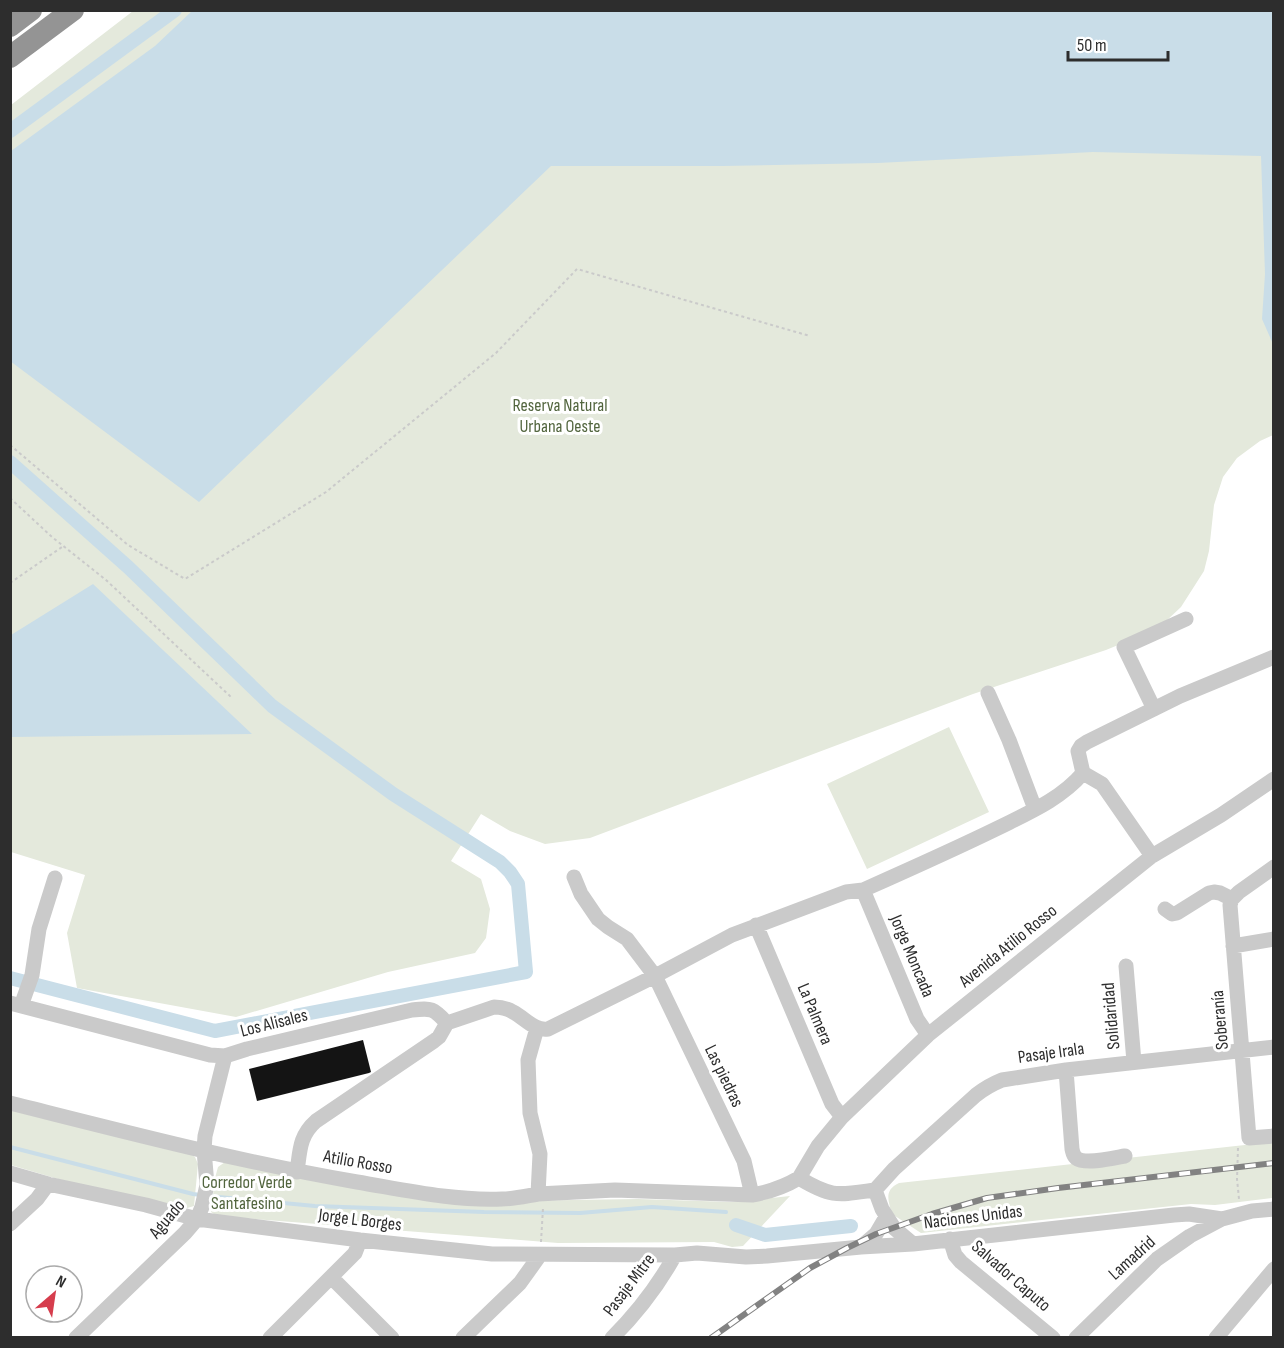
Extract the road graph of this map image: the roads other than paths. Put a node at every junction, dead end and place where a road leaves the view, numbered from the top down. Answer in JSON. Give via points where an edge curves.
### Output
{"nodes":[{"id":1,"x":31,"y":10,"type":"edge"},
{"id":2,"x":72,"y":10,"type":"edge"},
{"id":3,"x":10,"y":26,"type":"edge"},
{"id":4,"x":10,"y":57,"type":"edge"},
{"id":5,"x":1186,"y":619,"type":"dead end"},
{"id":6,"x":1274,"y":657,"type":"edge"},
{"id":7,"x":988,"y":693,"type":"dead end"},
{"id":8,"x":1154,"y":709,"type":"junction"},
{"id":9,"x":1083,"y":773,"type":"junction"},
{"id":10,"x":1274,"y":779,"type":"edge"},
{"id":11,"x":1035,"y":809,"type":"junction"},
{"id":12,"x":1152,"y":856,"type":"junction"},
{"id":13,"x":1274,"y":867,"type":"edge"},
{"id":14,"x":574,"y":877,"type":"dead end"},
{"id":15,"x":55,"y":878,"type":"dead end"},
{"id":16,"x":863,"y":891,"type":"junction"},
{"id":17,"x":1232,"y":899,"type":"junction"},
{"id":18,"x":1165,"y":909,"type":"dead end"},
{"id":19,"x":756,"y":925,"type":"junction"},
{"id":20,"x":1274,"y":939,"type":"edge"},
{"id":21,"x":1233,"y":945,"type":"junction"},
{"id":22,"x":1126,"y":966,"type":"dead end"},
{"id":23,"x":655,"y":976,"type":"junction"},
{"id":24,"x":16,"y":1005,"type":"edge"},
{"id":25,"x":447,"y":1023,"type":"junction"},
{"id":26,"x":537,"y":1028,"type":"junction"},
{"id":27,"x":928,"y":1035,"type":"junction"},
{"id":28,"x":1274,"y":1047,"type":"edge"},
{"id":29,"x":1243,"y":1051,"type":"junction"},
{"id":30,"x":225,"y":1056,"type":"junction"},
{"id":31,"x":1134,"y":1062,"type":"junction"},
{"id":32,"x":1066,"y":1070,"type":"junction"},
{"id":33,"x":10,"y":1103,"type":"edge"},
{"id":34,"x":842,"y":1118,"type":"junction"},
{"id":35,"x":1274,"y":1136,"type":"edge"},
{"id":36,"x":204,"y":1150,"type":"junction"},
{"id":37,"x":1125,"y":1156,"type":"dead end"},
{"id":38,"x":297,"y":1172,"type":"junction"},
{"id":39,"x":10,"y":1173,"type":"edge"},
{"id":40,"x":800,"y":1178,"type":"junction"},
{"id":41,"x":48,"y":1184,"type":"junction"},
{"id":42,"x":875,"y":1190,"type":"junction"},
{"id":43,"x":752,"y":1195,"type":"junction"},
{"id":44,"x":540,"y":1200,"type":"junction"},
{"id":45,"x":1274,"y":1209,"type":"edge"},
{"id":46,"x":200,"y":1213,"type":"junction"},
{"id":47,"x":886,"y":1217,"type":"junction"},
{"id":48,"x":1222,"y":1219,"type":"junction"},
{"id":49,"x":10,"y":1224,"type":"edge"},
{"id":50,"x":950,"y":1239,"type":"junction"},
{"id":51,"x":360,"y":1240,"type":"junction"},
{"id":52,"x":913,"y":1244,"type":"junction"},
{"id":53,"x":861,"y":1247,"type":"junction"},
{"id":54,"x":540,"y":1255,"type":"junction"},
{"id":55,"x":675,"y":1256,"type":"junction"},
{"id":56,"x":1274,"y":1269,"type":"edge"},
{"id":57,"x":331,"y":1277,"type":"junction"},
{"id":58,"x":76,"y":1338,"type":"edge"},
{"id":59,"x":270,"y":1338,"type":"edge"},
{"id":60,"x":392,"y":1338,"type":"edge"},
{"id":61,"x":463,"y":1338,"type":"edge"},
{"id":62,"x":612,"y":1338,"type":"edge"},
{"id":63,"x":1053,"y":1338,"type":"edge"},
{"id":64,"x":1076,"y":1338,"type":"edge"},
{"id":65,"x":1216,"y":1338,"type":"edge"}],
"edges":[{"from":1,"to":3,"type":"highway"},
{"from":2,"to":4,"type":"highway"},
{"from":5,"to":8,"type":"street","via":[[1124,647]]},
{"from":6,"to":8,"type":"street"},
{"from":7,"to":11,"type":"street"},
{"from":8,"to":9,"type":"street","via":[[1081,746],[1078,750]]},
{"from":9,"to":11,"type":"street","via":[[1073,785]]},
{"from":9,"to":12,"type":"street","via":[[1102,784]]},
{"from":10,"to":12,"type":"street","name":"Avenida Atilio Rosso"},
{"from":11,"to":16,"type":"street"},
{"from":12,"to":27,"type":"street","name":"Avenida Atilio Rosso"},
{"from":13,"to":17,"type":"street"},
{"from":14,"to":23,"type":"street","name":"Las piedras","via":[[598,919],[627,939]]},
{"from":15,"to":24,"type":"street","via":[[39,929],[29,982]]},
{"from":16,"to":19,"type":"street","via":[[846,892]]},
{"from":16,"to":27,"type":"street","name":"Jorge Moncada","via":[[917,1019]]},
{"from":17,"to":18,"type":"street","via":[[1214,892],[1177,913]]},
{"from":17,"to":21,"type":"street","name":"Soberanía"},
{"from":19,"to":23,"type":"street"},
{"from":19,"to":34,"type":"street","name":"La Palmera","via":[[832,1104]]},
{"from":20,"to":21,"type":"street"},
{"from":21,"to":29,"type":"street","name":"Soberanía"},
{"from":22,"to":31,"type":"street","name":"Solidaridad"},
{"from":23,"to":26,"type":"street","via":[[548,1029]]},
{"from":23,"to":43,"type":"street","name":"Las piedras","via":[[744,1161]]},
{"from":24,"to":30,"type":"street","name":"Los Alisales"},
{"from":25,"to":26,"type":"street","via":[[502,1007]]},
{"from":25,"to":30,"type":"street","name":"Los Alisales","via":[[432,1009],[412,1010]]},
{"from":25,"to":38,"type":"street","via":[[434,1041],[308,1128],[302,1139]]},
{"from":26,"to":44,"type":"street","via":[[528,1060],[530,1113],[540,1154]]},
{"from":27,"to":34,"type":"street","name":"Avenida Atilio Rosso"},
{"from":28,"to":29,"type":"street","name":"Pasaje Irala"},
{"from":29,"to":31,"type":"street","name":"Pasaje Irala"},
{"from":29,"to":35,"type":"street","name":"Soberanía","via":[[1249,1138]]},
{"from":30,"to":36,"type":"street","name":"Aguado"},
{"from":31,"to":32,"type":"street","name":"Pasaje Irala"},
{"from":32,"to":37,"type":"street","via":[[1074,1155],[1084,1162]]},
{"from":32,"to":42,"type":"street","name":"Pasaje Irala","via":[[1002,1080],[986,1087]]},
{"from":33,"to":36,"type":"street","name":"Atilio Rosso"},
{"from":34,"to":40,"type":"street","name":"Avenida Atilio Rosso","via":[[818,1146]]},
{"from":36,"to":38,"type":"street","name":"Atilio Rosso"},
{"from":36,"to":46,"type":"street","name":"Aguado","via":[[207,1185]]},
{"from":38,"to":44,"type":"street","name":"Atilio Rosso","via":[[440,1196]]},
{"from":39,"to":41,"type":"street","name":"Jorge L Borges"},
{"from":40,"to":42,"type":"street","via":[[830,1194]]},
{"from":40,"to":43,"type":"street","name":"Atilio Rosso"},
{"from":41,"to":46,"type":"street","name":"Jorge L Borges"},
{"from":41,"to":49,"type":"street"},
{"from":42,"to":47,"type":"street"},
{"from":43,"to":44,"type":"street","name":"Atilio Rosso","via":[[615,1190]]},
{"from":45,"to":48,"type":"street","name":"Naciones Unidas"},
{"from":46,"to":51,"type":"street","name":"Jorge L Borges"},
{"from":46,"to":58,"type":"street","name":"Aguado","via":[[185,1233]]},
{"from":47,"to":52,"type":"street"},
{"from":47,"to":53,"type":"street","via":[[876,1234]]},
{"from":48,"to":50,"type":"street","name":"Naciones Unidas","via":[[1174,1215]]},
{"from":48,"to":64,"type":"street","name":"Lamadrid","via":[[1157,1260]]},
{"from":50,"to":52,"type":"street","name":"Naciones Unidas"},
{"from":50,"to":63,"type":"street","name":"Salvador Caputo","via":[[961,1262]]},
{"from":51,"to":54,"type":"street","name":"Jorge L Borges"},
{"from":51,"to":57,"type":"street","via":[[355,1253]]},
{"from":52,"to":53,"type":"street","name":"Naciones Unidas"},
{"from":53,"to":55,"type":"street","name":"Naciones Unidas","via":[[767,1256]]},
{"from":54,"to":55,"type":"street","name":"Jorge L Borges"},
{"from":54,"to":61,"type":"street","via":[[520,1283]]},
{"from":55,"to":62,"type":"street","name":"Pasaje Mitre","via":[[640,1308]]},
{"from":56,"to":65,"type":"street"},
{"from":57,"to":59,"type":"street"},
{"from":57,"to":60,"type":"street"}]}
